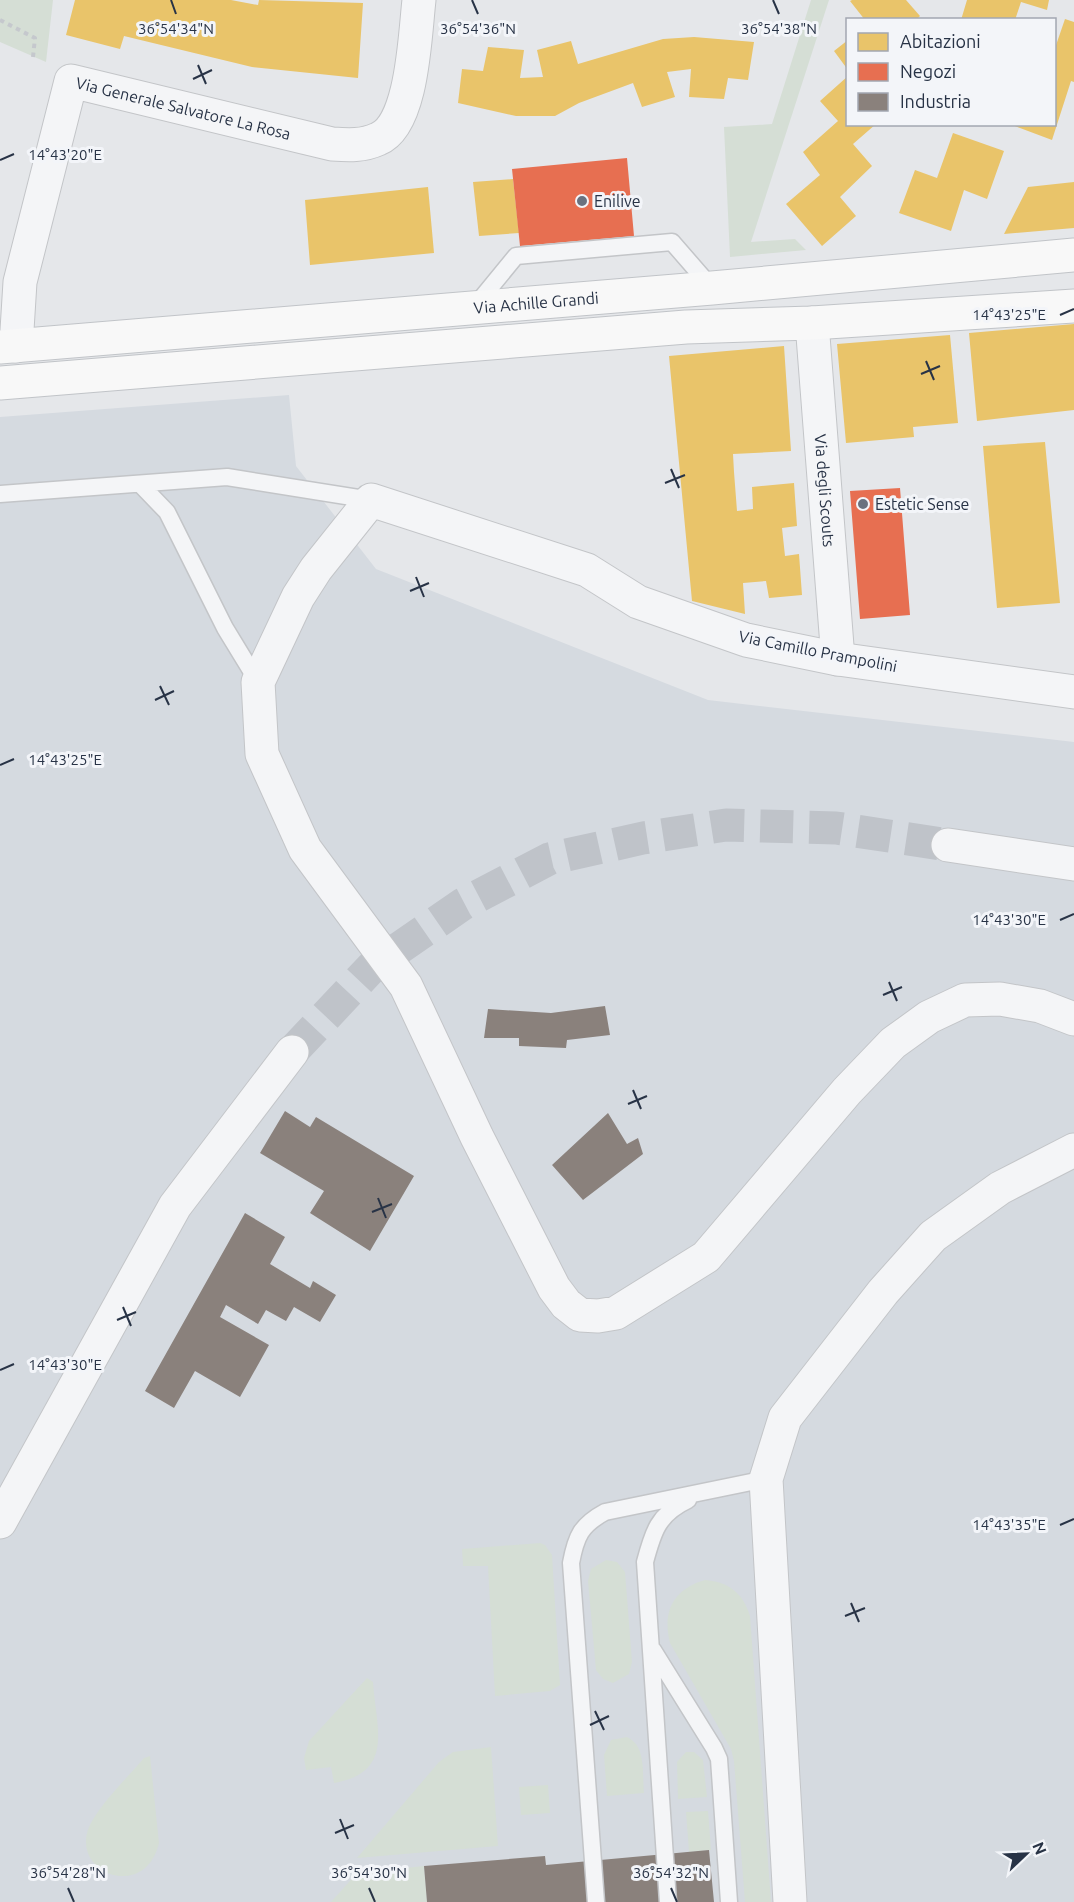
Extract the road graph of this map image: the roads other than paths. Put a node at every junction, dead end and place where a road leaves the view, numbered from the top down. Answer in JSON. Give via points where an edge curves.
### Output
{"nodes":[{"id":1,"x":419,"y":0,"type":"edge"},
{"id":2,"x":1074,"y":255,"type":"edge"},
{"id":3,"x":712,"y":288,"type":"junction"},
{"id":4,"x":475,"y":306,"type":"junction"},
{"id":5,"x":1074,"y":306,"type":"edge"},
{"id":6,"x":812,"y":323,"type":"junction"},
{"id":7,"x":8,"y":347,"type":"edge"},
{"id":8,"x":0,"y":383,"type":"edge"},
{"id":9,"x":140,"y":484,"type":"junction"},
{"id":10,"x":0,"y":494,"type":"edge"},
{"id":11,"x":371,"y":500,"type":"junction"},
{"id":12,"x":838,"y":659,"type":"junction"},
{"id":13,"x":258,"y":682,"type":"junction"},
{"id":14,"x":1074,"y":692,"type":"edge"},
{"id":15,"x":948,"y":845,"type":"tunnel mouth"},
{"id":16,"x":1074,"y":864,"type":"edge"},
{"id":17,"x":1074,"y":1019,"type":"edge"},
{"id":18,"x":292,"y":1052,"type":"tunnel mouth"},
{"id":19,"x":1074,"y":1150,"type":"edge"},
{"id":20,"x":766,"y":1479,"type":"junction"},
{"id":21,"x":708,"y":1491,"type":"junction"},
{"id":22,"x":0,"y":1522,"type":"edge"},
{"id":23,"x":651,"y":1646,"type":"junction"},
{"id":24,"x":596,"y":1902,"type":"edge"},
{"id":25,"x":668,"y":1902,"type":"edge"},
{"id":26,"x":729,"y":1902,"type":"edge"},
{"id":27,"x":790,"y":1902,"type":"edge"}],
"edges":[{"from":1,"to":7,"type":"street","name":"Via Generale Salvatore La Rosa","via":[[407,95],[398,119],[381,139],[360,145],[332,144],[71,81],[20,282]]},
{"from":2,"to":3,"type":"main road","name":"Via Achille Grandi"},
{"from":3,"to":4,"type":"main road","name":"Via Achille Grandi"},
{"from":3,"to":4,"type":"lane","via":[[672,242],[516,256]]},
{"from":4,"to":7,"type":"main road","name":"Via Achille Grandi"},
{"from":5,"to":6,"type":"main road"},
{"from":6,"to":8,"type":"main road","via":[[686,327]]},
{"from":6,"to":12,"type":"street","name":"Via degli Scouts"},
{"from":9,"to":10,"type":"lane"},
{"from":9,"to":11,"type":"lane","via":[[227,477]]},
{"from":9,"to":13,"type":"lane","via":[[167,512],[225,628]]},
{"from":11,"to":12,"type":"street","name":"Via Camillo Prampolini","via":[[587,570],[638,602],[746,640]]},
{"from":11,"to":13,"type":"street","via":[[298,597]]},
{"from":12,"to":14,"type":"street","name":"Via Camillo Prampolini"},
{"from":13,"to":17,"type":"street","via":[[262,754],[305,849],[406,986],[554,1288],[580,1315],[616,1313],[706,1257],[847,1091],[893,1043],[929,1017],[965,1000],[1000,999],[1040,1006]]},
{"from":15,"to":16,"type":"street"},
{"from":18,"to":22,"type":"street","via":[[176,1206]]},
{"from":19,"to":20,"type":"street","via":[[1000,1188],[933,1236],[883,1292],[785,1418]]},
{"from":20,"to":21,"type":"lane"},
{"from":20,"to":27,"type":"street"},
{"from":21,"to":23,"type":"lane","via":[[672,1508],[653,1531],[645,1562]]},
{"from":21,"to":24,"type":"lane","via":[[605,1512],[586,1522],[574,1544],[571,1563]]},
{"from":23,"to":25,"type":"lane"},
{"from":23,"to":26,"type":"lane","via":[[719,1759]]}]}
